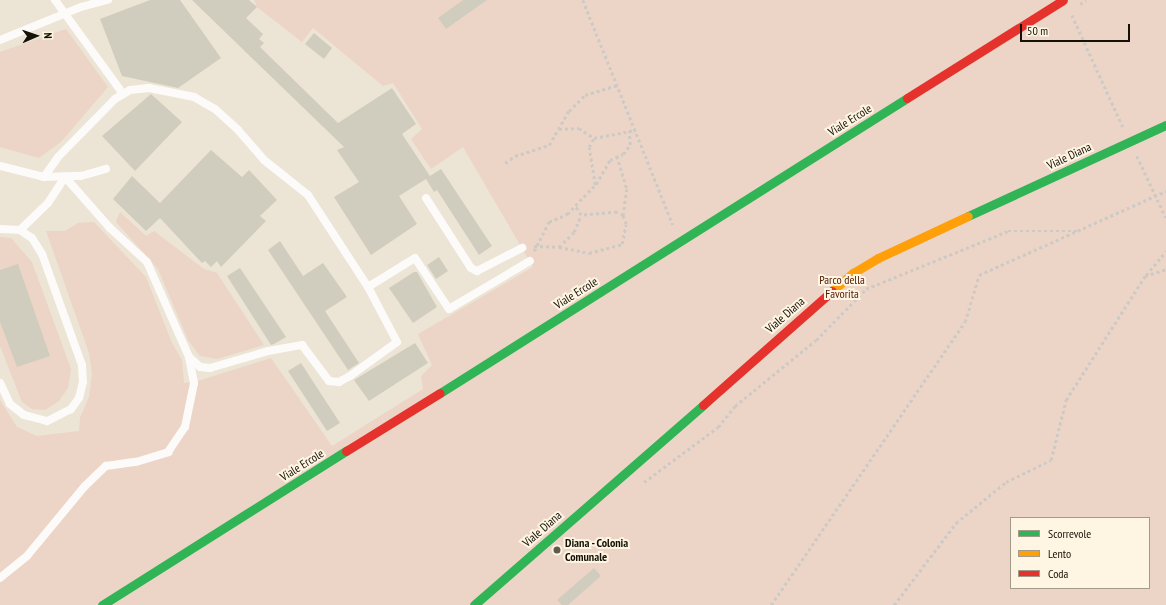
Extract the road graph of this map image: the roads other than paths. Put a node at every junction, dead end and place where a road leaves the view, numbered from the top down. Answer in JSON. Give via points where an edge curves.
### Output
{"nodes":[{"id":1,"x":55,"y":0,"type":"edge"},
{"id":2,"x":108,"y":0,"type":"edge"},
{"id":3,"x":1063,"y":0,"type":"edge"},
{"id":4,"x":63,"y":14,"type":"junction"},
{"id":5,"x":0,"y":40,"type":"edge"},
{"id":6,"x":123,"y":94,"type":"junction"},
{"id":7,"x":1166,"y":125,"type":"edge"},
{"id":8,"x":0,"y":166,"type":"edge"},
{"id":9,"x":106,"y":169,"type":"dead end"},
{"id":10,"x":44,"y":177,"type":"junction"},
{"id":11,"x":64,"y":177,"type":"junction"},
{"id":12,"x":426,"y":198,"type":"dead end"},
{"id":13,"x":0,"y":228,"type":"edge"},
{"id":14,"x":20,"y":230,"type":"junction"},
{"id":15,"x":522,"y":248,"type":"dead end"},
{"id":16,"x":530,"y":261,"type":"road end"},
{"id":17,"x":368,"y":287,"type":"junction"},
{"id":18,"x":189,"y":356,"type":"junction"},
{"id":19,"x":0,"y":383,"type":"edge"},
{"id":20,"x":0,"y":578,"type":"edge"},
{"id":21,"x":102,"y":605,"type":"edge"},
{"id":22,"x":474,"y":605,"type":"edge"}],
"edges":[{"from":1,"to":4,"type":"lane"},
{"from":2,"to":4,"type":"lane"},
{"from":3,"to":21,"type":"street","name":"Viale Ercole"},
{"from":4,"to":5,"type":"lane"},
{"from":4,"to":6,"type":"lane"},
{"from":6,"to":10,"type":"lane","via":[[58,157]]},
{"from":6,"to":17,"type":"lane","via":[[149,88],[194,97],[215,109],[264,160],[308,195]]},
{"from":7,"to":22,"type":"street","name":"Viale Diana","via":[[878,258],[853,272]]},
{"from":8,"to":10,"type":"lane"},
{"from":9,"to":11,"type":"lane"},
{"from":10,"to":11,"type":"lane"},
{"from":11,"to":14,"type":"lane","via":[[48,203]]},
{"from":11,"to":18,"type":"lane","via":[[110,228],[148,262]]},
{"from":12,"to":15,"type":"lane","via":[[471,268],[476,271]]},
{"from":13,"to":14,"type":"lane"},
{"from":14,"to":19,"type":"lane","via":[[32,238],[42,254],[82,365],[83,382],[79,398],[71,409],[47,421],[24,415],[10,404]]},
{"from":16,"to":17,"type":"lane","via":[[449,309],[416,258]]},
{"from":17,"to":18,"type":"lane","via":[[397,342],[339,382],[328,381],[302,345],[268,350],[210,368],[200,367]]},
{"from":18,"to":20,"type":"lane","via":[[194,383],[185,427],[168,452],[136,462],[106,466],[85,486],[27,556]]}]}
